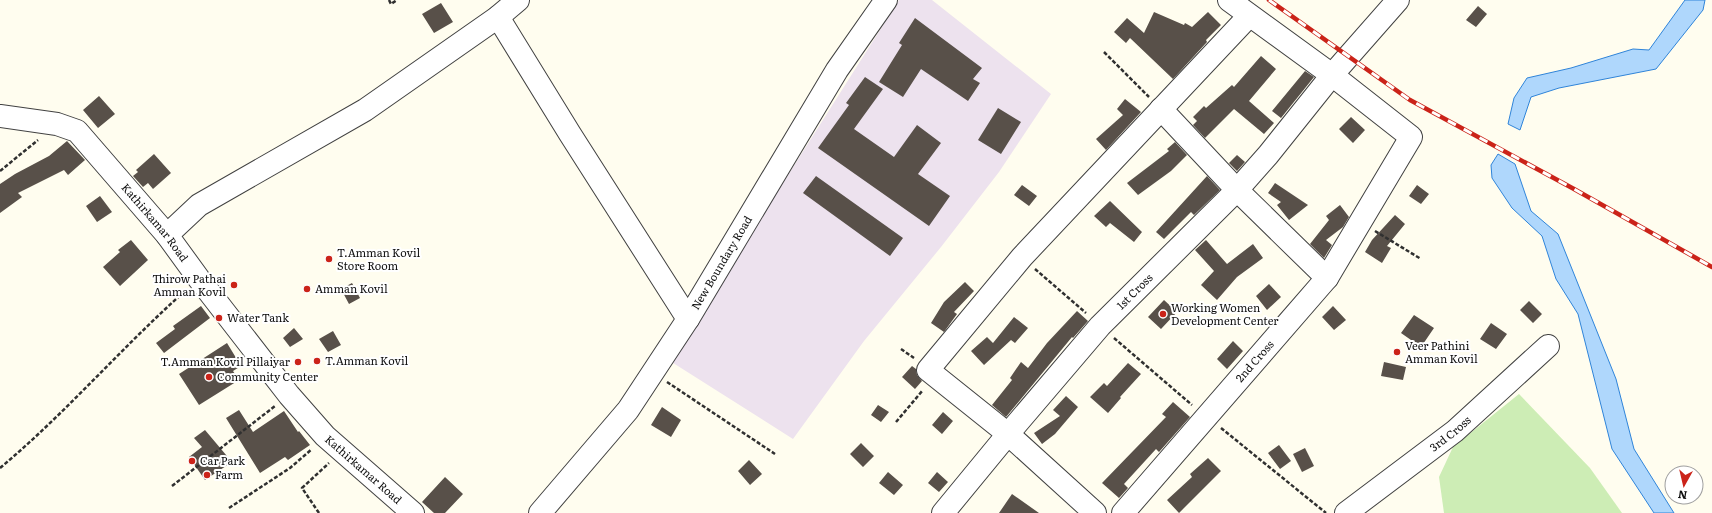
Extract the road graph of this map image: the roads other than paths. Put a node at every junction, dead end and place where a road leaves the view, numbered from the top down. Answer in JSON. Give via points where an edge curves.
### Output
{"nodes":[{"id":1,"x":518,"y":0,"type":"edge"},
{"id":2,"x":886,"y":0,"type":"edge"},
{"id":3,"x":1229,"y":0,"type":"edge"},
{"id":4,"x":1398,"y":0,"type":"edge"},
{"id":5,"x":1249,"y":16,"type":"junction"},
{"id":6,"x":498,"y":17,"type":"junction"},
{"id":7,"x":1332,"y":75,"type":"junction"},
{"id":8,"x":1161,"y":109,"type":"junction"},
{"id":9,"x":0,"y":116,"type":"edge"},
{"id":10,"x":1237,"y":190,"type":"junction"},
{"id":11,"x":167,"y":235,"type":"junction"},
{"id":12,"x":1327,"y":278,"type":"junction"},
{"id":13,"x":688,"y":318,"type":"junction"},
{"id":14,"x":1548,"y":346,"type":"dead end"},
{"id":15,"x":1008,"y":434,"type":"junction"},
{"id":16,"x":413,"y":513,"type":"edge"},
{"id":17,"x":540,"y":513,"type":"edge"},
{"id":18,"x":943,"y":513,"type":"edge"},
{"id":19,"x":1096,"y":513,"type":"edge"},
{"id":20,"x":1123,"y":513,"type":"edge"},
{"id":21,"x":1346,"y":513,"type":"edge"}],
"edges":[{"from":1,"to":6,"type":"street"},
{"from":2,"to":13,"type":"street","name":"New Boundary Road","via":[[837,70]]},
{"from":3,"to":5,"type":"street"},
{"from":4,"to":7,"type":"street","name":"1st Cross"},
{"from":5,"to":7,"type":"street"},
{"from":5,"to":8,"type":"street"},
{"from":6,"to":11,"type":"street","via":[[365,110],[199,205]]},
{"from":6,"to":13,"type":"street"},
{"from":7,"to":10,"type":"street","name":"1st Cross"},
{"from":7,"to":12,"type":"street","name":"2nd Cross","via":[[1412,137]]},
{"from":8,"to":10,"type":"street"},
{"from":8,"to":15,"type":"street","via":[[1022,257],[931,373]]},
{"from":9,"to":11,"type":"street","name":"Kathirkamar Road","via":[[57,124],[77,131]]},
{"from":10,"to":12,"type":"street"},
{"from":10,"to":15,"type":"street","name":"1st Cross","via":[[1100,326]]},
{"from":11,"to":16,"type":"street","name":"Kathirkamar Road","via":[[289,395],[325,436]]},
{"from":12,"to":20,"type":"street","name":"2nd Cross"},
{"from":13,"to":17,"type":"street","name":"New Boundary Road","via":[[628,410]]},
{"from":14,"to":21,"type":"street","name":"3rd Cross","via":[[1455,432]]},
{"from":15,"to":18,"type":"street","name":"1st Cross"},
{"from":15,"to":19,"type":"street"}]}
